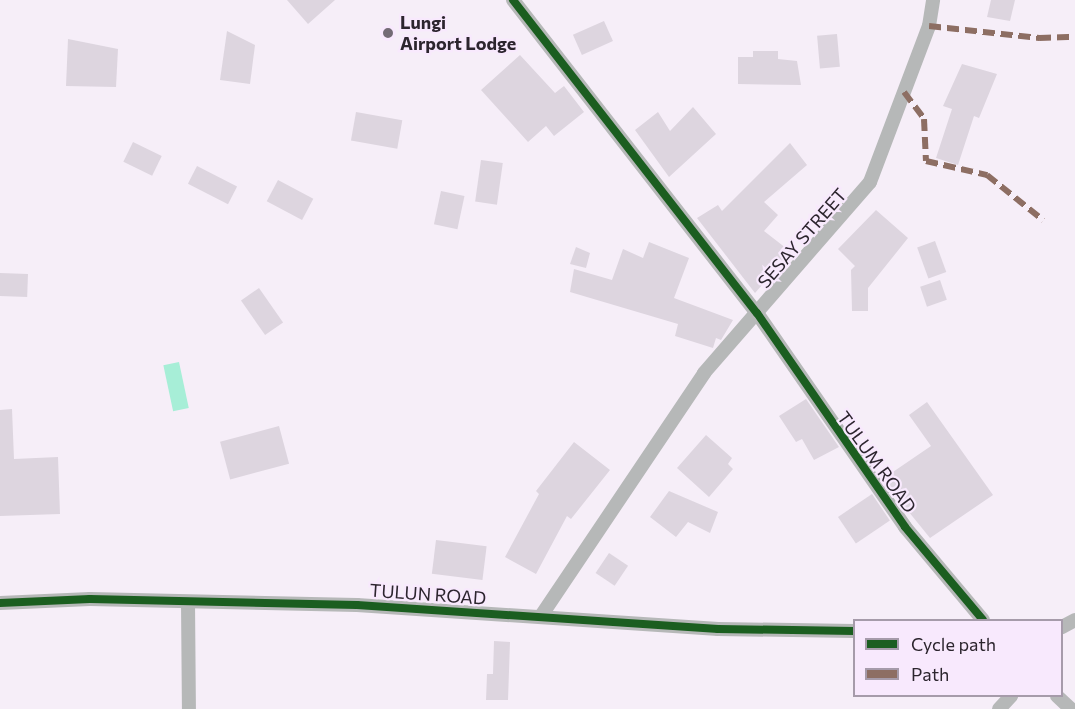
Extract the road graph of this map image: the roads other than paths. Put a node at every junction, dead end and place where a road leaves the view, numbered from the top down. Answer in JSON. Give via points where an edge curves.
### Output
{"nodes":[{"id":1,"x":513,"y":0,"type":"edge"},
{"id":2,"x":933,"y":0,"type":"edge"},
{"id":3,"x":757,"y":313,"type":"junction"},
{"id":4,"x":188,"y":602,"type":"junction"},
{"id":5,"x":0,"y":603,"type":"edge"},
{"id":6,"x":541,"y":616,"type":"junction"},
{"id":7,"x":981,"y":619,"type":"edge"},
{"id":8,"x":853,"y":631,"type":"edge"},
{"id":9,"x":1010,"y":697,"type":"edge"},
{"id":10,"x":1058,"y":697,"type":"edge"},
{"id":11,"x":189,"y":709,"type":"edge"},
{"id":12,"x":999,"y":709,"type":"edge"},
{"id":13,"x":1071,"y":709,"type":"edge"}],
"edges":[{"from":1,"to":3,"type":"street","name":"TULUM ROAD"},
{"from":2,"to":3,"type":"street","name":"SESAY STREET","via":[[929,26],[870,182]]},
{"from":3,"to":6,"type":"street","name":"SESAY STREET","via":[[704,373]]},
{"from":3,"to":7,"type":"street","name":"TULUM ROAD","via":[[905,527]]},
{"from":4,"to":5,"type":"street","name":"TULUN ROAD","via":[[90,599]]},
{"from":4,"to":6,"type":"street","name":"TULUN ROAD","via":[[357,605]]},
{"from":4,"to":11,"type":"street"},
{"from":6,"to":8,"type":"street","name":"TULUN ROAD","via":[[718,629]]},
{"from":9,"to":12,"type":"street"},
{"from":10,"to":13,"type":"street"}]}
